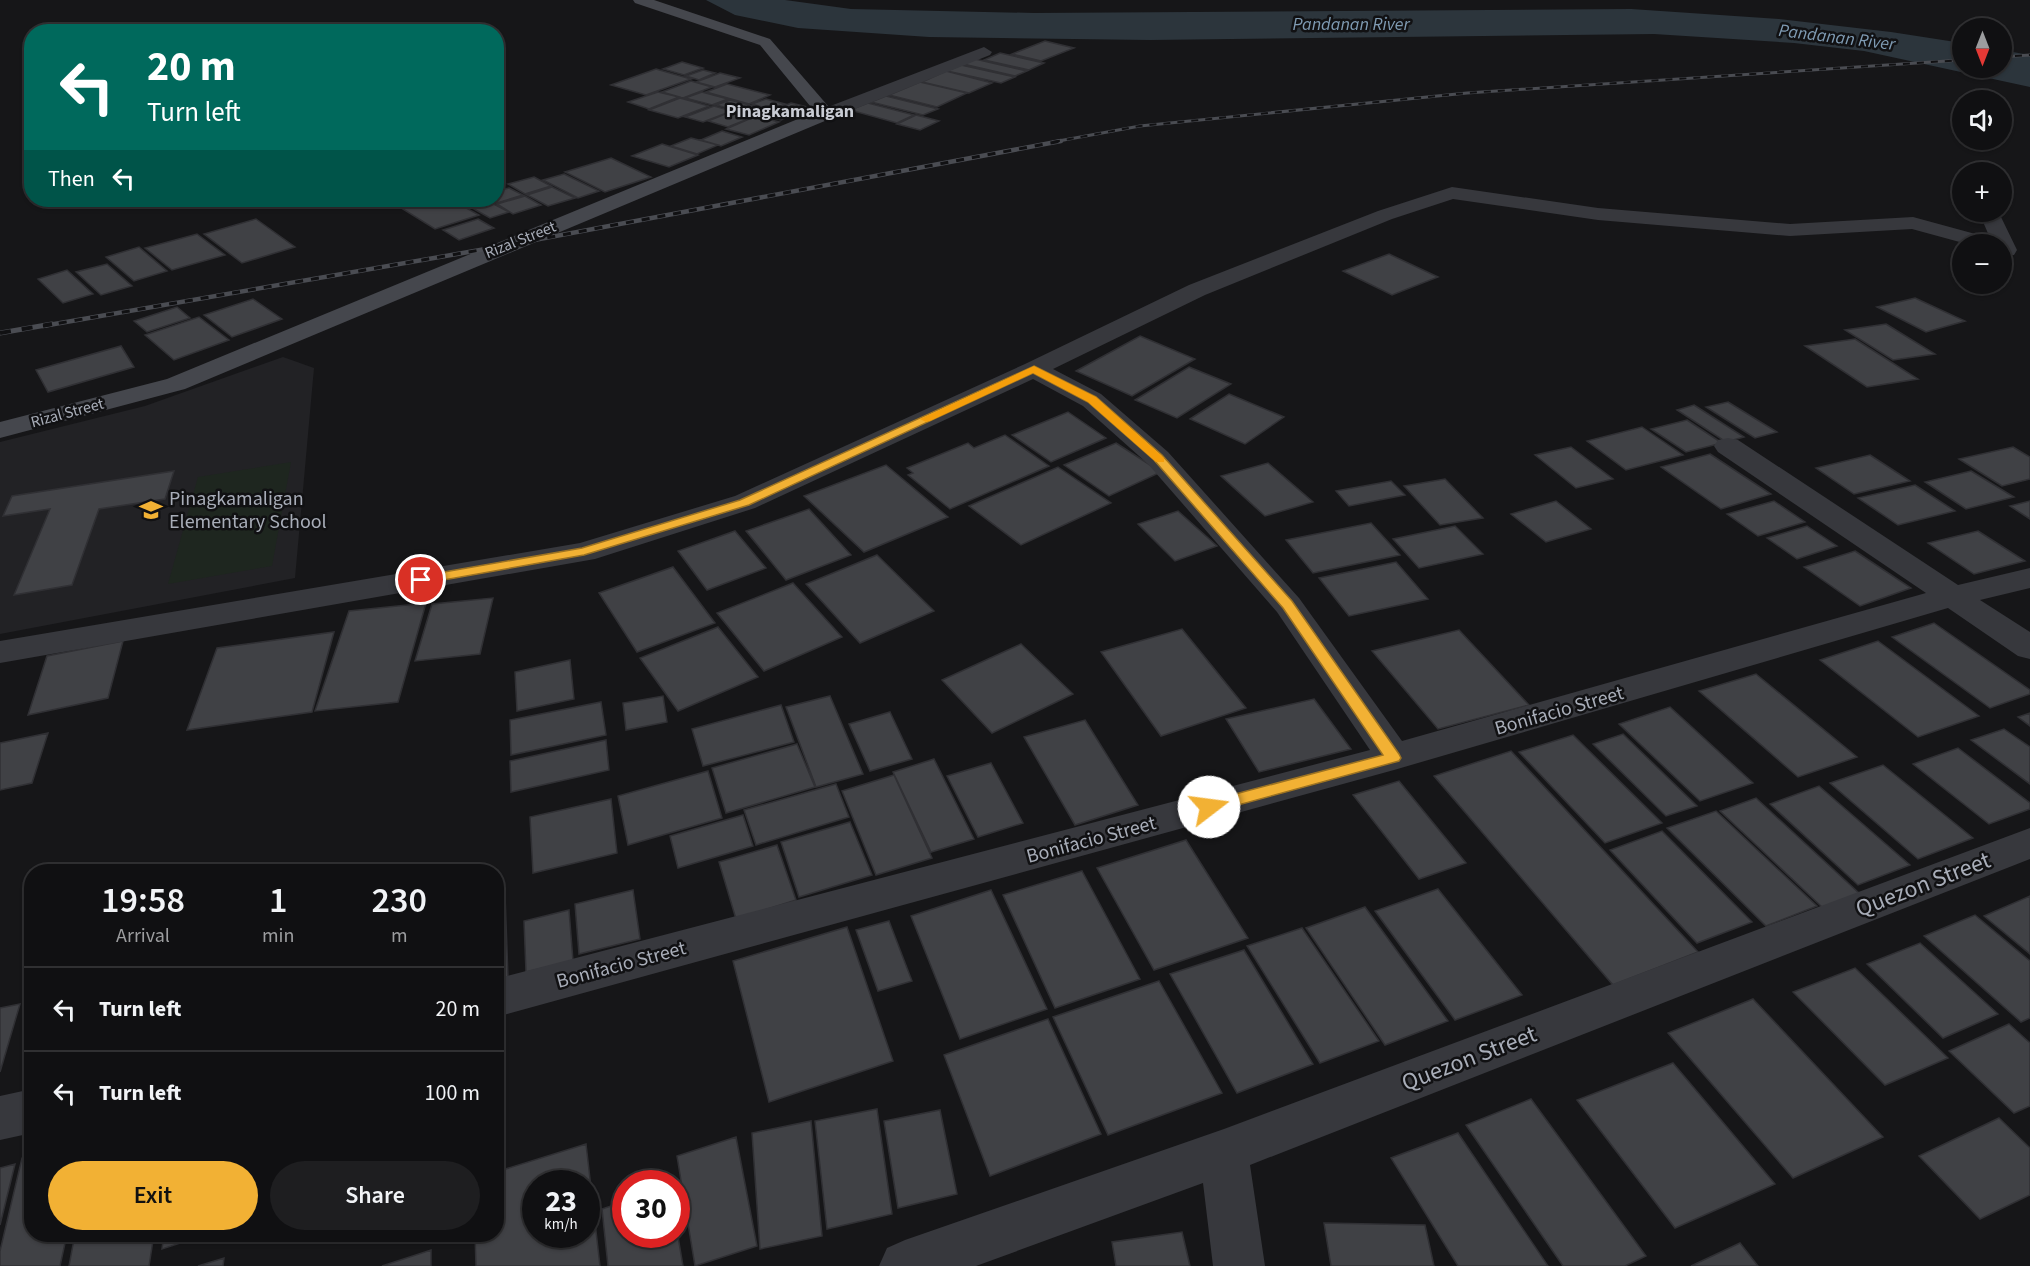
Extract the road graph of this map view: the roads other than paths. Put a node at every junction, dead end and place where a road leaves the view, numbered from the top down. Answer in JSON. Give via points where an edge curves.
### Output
{"nodes":[{"id":1,"x":640,"y":0,"type":"edge"},
{"id":2,"x":984,"y":52,"type":"dead end"},
{"id":3,"x":825,"y":114,"type":"junction"},
{"id":4,"x":1954,"y":234,"type":"edge"},
{"id":5,"x":1034,"y":369,"type":"junction"},
{"id":6,"x":0,"y":430,"type":"edge"},
{"id":7,"x":1728,"y":446,"type":"dead end"},
{"id":8,"x":2030,"y":578,"type":"edge"},
{"id":9,"x":1954,"y":596,"type":"junction"},
{"id":10,"x":2030,"y":648,"type":"edge"},
{"id":11,"x":0,"y":652,"type":"edge"},
{"id":12,"x":1394,"y":758,"type":"junction"},
{"id":13,"x":2030,"y":843,"type":"edge"},
{"id":14,"x":504,"y":996,"type":"edge"},
{"id":15,"x":24,"y":1113,"type":"edge"},
{"id":16,"x":0,"y":1118,"type":"edge"},
{"id":17,"x":1224,"y":1152,"type":"junction"},
{"id":18,"x":905,"y":1266,"type":"edge"},
{"id":19,"x":1239,"y":1266,"type":"edge"}],
"edges":[{"from":1,"to":3,"type":"street","via":[[765,42]]},
{"from":2,"to":3,"type":"street"},
{"from":3,"to":6,"type":"street","name":"Rizal Street","via":[[176,384]]},
{"from":4,"to":5,"type":"street","via":[[1913,222],[1790,230],[1598,214],[1452,194],[1385,215],[1197,290]]},
{"from":5,"to":11,"type":"street","via":[[745,502],[584,552]]},
{"from":5,"to":12,"type":"street","via":[[1092,400],[1158,458],[1288,604]]},
{"from":7,"to":9,"type":"street"},
{"from":8,"to":9,"type":"street","name":"Bonifacio Street"},
{"from":9,"to":10,"type":"street"},
{"from":9,"to":12,"type":"street","name":"Bonifacio Street"},
{"from":12,"to":14,"type":"street","name":"Bonifacio Street"},
{"from":13,"to":17,"type":"street","name":"Quezon Street"},
{"from":15,"to":16,"type":"street"},
{"from":17,"to":18,"type":"street","name":"Quezon Street"},
{"from":17,"to":19,"type":"street"}]}
